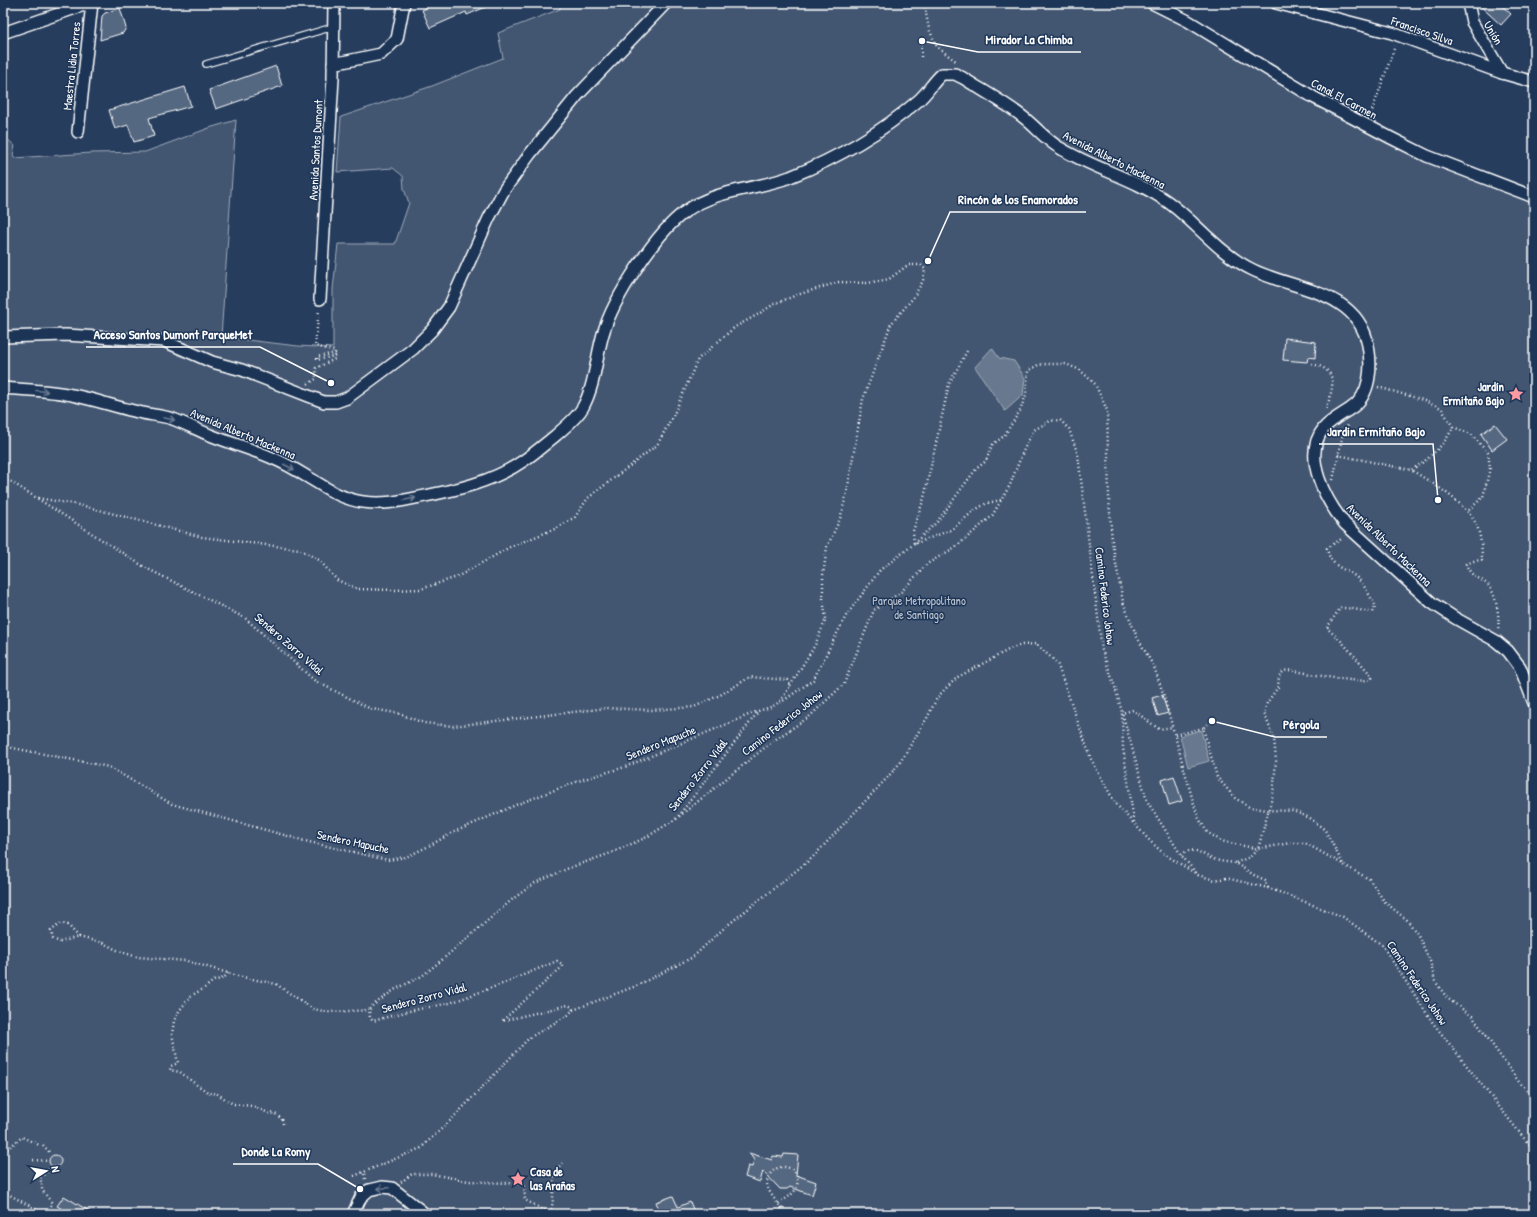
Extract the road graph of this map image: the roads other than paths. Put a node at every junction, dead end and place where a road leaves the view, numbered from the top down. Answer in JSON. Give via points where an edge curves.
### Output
{"nodes":[{"id":1,"x":91,"y":3,"type":"edge"},
{"id":2,"x":334,"y":3,"type":"edge"},
{"id":3,"x":404,"y":3,"type":"edge"},
{"id":4,"x":666,"y":3,"type":"edge"},
{"id":5,"x":1152,"y":3,"type":"edge"},
{"id":6,"x":1276,"y":3,"type":"edge"},
{"id":7,"x":1468,"y":3,"type":"edge"},
{"id":8,"x":334,"y":27,"type":"junction"},
{"id":9,"x":3,"y":33,"type":"edge"},
{"id":10,"x":206,"y":64,"type":"dead end"},
{"id":11,"x":333,"y":64,"type":"junction"},
{"id":12,"x":1502,"y":73,"type":"junction"},
{"id":13,"x":1534,"y":82,"type":"edge"},
{"id":14,"x":78,"y":132,"type":"dead end"},
{"id":15,"x":1534,"y":197,"type":"edge"},
{"id":16,"x":320,"y":299,"type":"road end"},
{"id":17,"x":3,"y":338,"type":"edge"},
{"id":18,"x":3,"y":388,"type":"edge"},
{"id":19,"x":1534,"y":703,"type":"edge"},
{"id":20,"x":416,"y":1210,"type":"edge"},
{"id":21,"x":353,"y":1214,"type":"edge"},
{"id":22,"x":426,"y":1214,"type":"edge"}],
"edges":[{"from":1,"to":9,"type":"street"},
{"from":1,"to":14,"type":"street","name":"Maestra Lidia Torres"},
{"from":2,"to":8,"type":"street","name":"Avenida Santos Dumont"},
{"from":3,"to":11,"type":"street","via":[[397,39],[381,54]]},
{"from":4,"to":17,"type":"street","via":[[577,96],[512,178],[489,218],[449,307],[432,330],[413,348],[347,398],[336,402],[324,402],[242,370],[212,362],[164,341],[66,335]]},
{"from":5,"to":15,"type":"street","name":"Canal El Carmen","via":[[1188,21],[1313,97],[1427,156]]},
{"from":6,"to":12,"type":"street","name":"Francisco Silva","via":[[1399,36]]},
{"from":7,"to":12,"type":"street","name":"Unión","via":[[1472,22]]},
{"from":8,"to":10,"type":"lane"},
{"from":8,"to":11,"type":"street","name":"Avenida Santos Dumont"},
{"from":11,"to":16,"type":"street","name":"Avenida Santos Dumont"},
{"from":12,"to":13,"type":"street","name":"Francisco Silva"},
{"from":18,"to":19,"type":"street","name":"Avenida Alberto Mackenna","one_way":true,"via":[[70,394],[172,419],[272,458],[346,499],[379,503],[398,502],[472,485],[495,477],[523,461],[569,424],[583,408],[612,309],[647,253],[671,223],[687,210],[706,200],[723,193],[790,176],[839,153],[903,113],[926,93],[942,74],[955,74],[1022,116],[1062,149],[1137,183],[1168,202],[1236,261],[1271,278],[1328,297],[1351,312],[1363,328],[1368,352],[1368,385],[1358,402],[1326,426],[1319,435],[1316,446],[1317,472],[1321,485],[1337,514],[1353,531],[1432,602],[1508,651],[1520,666]]},
{"from":20,"to":21,"type":"street","one_way":true,"via":[[392,1188],[382,1187],[369,1190],[361,1198]]},
{"from":20,"to":22,"type":"street"}]}
